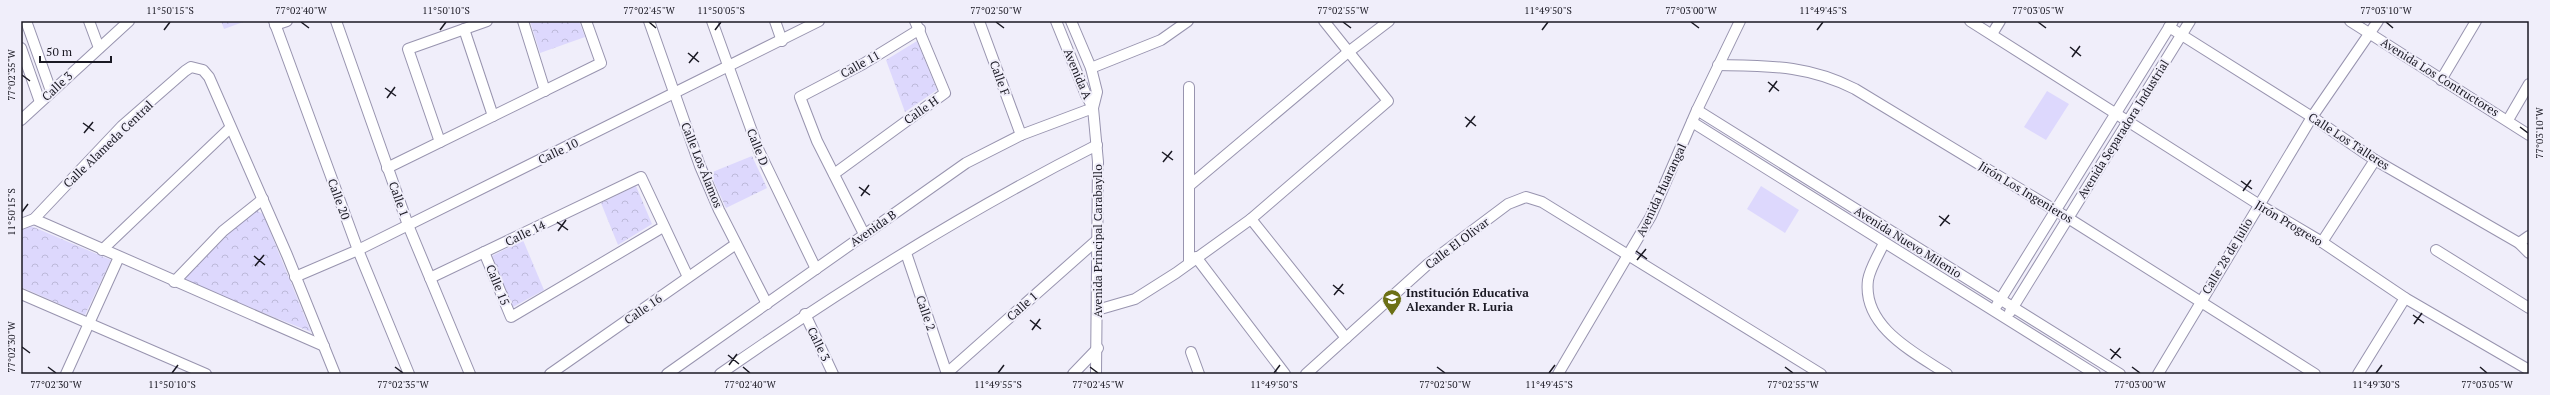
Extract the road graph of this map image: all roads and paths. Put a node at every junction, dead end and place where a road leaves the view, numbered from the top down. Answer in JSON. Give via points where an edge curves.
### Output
{"nodes":[{"id":1,"x":26,"y":21,"type":"edge"},
{"id":2,"x":89,"y":21,"type":"edge"},
{"id":3,"x":129,"y":21,"type":"edge"},
{"id":4,"x":287,"y":21,"type":"edge"},
{"id":5,"x":336,"y":21,"type":"edge"},
{"id":6,"x":487,"y":21,"type":"edge"},
{"id":7,"x":523,"y":21,"type":"edge"},
{"id":8,"x":586,"y":21,"type":"edge"},
{"id":9,"x":649,"y":21,"type":"edge"},
{"id":10,"x":712,"y":21,"type":"edge"},
{"id":11,"x":775,"y":21,"type":"edge"},
{"id":12,"x":819,"y":21,"type":"edge"},
{"id":13,"x":979,"y":21,"type":"edge"},
{"id":14,"x":1056,"y":21,"type":"edge"},
{"id":15,"x":1071,"y":21,"type":"edge"},
{"id":16,"x":1188,"y":21,"type":"edge"},
{"id":17,"x":1324,"y":21,"type":"edge"},
{"id":18,"x":1388,"y":21,"type":"edge"},
{"id":19,"x":1740,"y":21,"type":"edge"},
{"id":20,"x":1970,"y":21,"type":"edge"},
{"id":21,"x":2000,"y":21,"type":"edge"},
{"id":22,"x":2190,"y":21,"type":"edge"},
{"id":23,"x":2350,"y":21,"type":"edge"},
{"id":24,"x":2378,"y":21,"type":"edge"},
{"id":25,"x":2476,"y":21,"type":"edge"},
{"id":26,"x":275,"y":23,"type":"edge"},
{"id":27,"x":2171,"y":24,"type":"edge"},
{"id":28,"x":918,"y":25,"type":"edge"},
{"id":29,"x":464,"y":29,"type":"junction"},
{"id":30,"x":1992,"y":34,"type":"junction"},
{"id":31,"x":2370,"y":34,"type":"junction"},
{"id":32,"x":2181,"y":35,"type":"junction"},
{"id":33,"x":782,"y":41,"type":"junction"},
{"id":34,"x":21,"y":48,"type":"edge"},
{"id":35,"x":99,"y":48,"type":"junction"},
{"id":36,"x":1347,"y":53,"type":"junction"},
{"id":37,"x":1718,"y":66,"type":"junction"},
{"id":38,"x":728,"y":68,"type":"junction"},
{"id":39,"x":1091,"y":68,"type":"junction"},
{"id":40,"x":2442,"y":80,"type":"junction"},
{"id":41,"x":2529,"y":84,"type":"edge"},
{"id":42,"x":1189,"y":87,"type":"dead end"},
{"id":43,"x":51,"y":91,"type":"junction"},
{"id":44,"x":545,"y":91,"type":"junction"},
{"id":45,"x":674,"y":94,"type":"junction"},
{"id":46,"x":40,"y":102,"type":"junction"},
{"id":47,"x":1093,"y":108,"type":"junction"},
{"id":48,"x":1697,"y":110,"type":"junction"},
{"id":49,"x":2116,"y":113,"type":"junction"},
{"id":50,"x":493,"y":116,"type":"junction"},
{"id":51,"x":2312,"y":117,"type":"junction"},
{"id":52,"x":21,"y":120,"type":"edge"},
{"id":53,"x":2508,"y":120,"type":"junction"},
{"id":54,"x":2128,"y":121,"type":"junction"},
{"id":55,"x":1692,"y":122,"type":"junction"},
{"id":56,"x":230,"y":128,"type":"junction"},
{"id":57,"x":1020,"y":135,"type":"junction"},
{"id":58,"x":2529,"y":135,"type":"edge"},
{"id":59,"x":440,"y":142,"type":"junction"},
{"id":60,"x":1097,"y":145,"type":"junction"},
{"id":61,"x":2375,"y":160,"type":"junction"},
{"id":62,"x":387,"y":168,"type":"junction"},
{"id":63,"x":834,"y":174,"type":"junction"},
{"id":64,"x":1189,"y":186,"type":"junction"},
{"id":65,"x":263,"y":199,"type":"junction"},
{"id":66,"x":2258,"y":204,"type":"junction"},
{"id":67,"x":2056,"y":210,"type":"junction"},
{"id":68,"x":2068,"y":218,"type":"junction"},
{"id":69,"x":34,"y":219,"type":"junction"},
{"id":70,"x":1251,"y":219,"type":"junction"},
{"id":71,"x":21,"y":224,"type":"edge"},
{"id":72,"x":408,"y":225,"type":"junction"},
{"id":73,"x":663,"y":227,"type":"junction"},
{"id":74,"x":864,"y":234,"type":"junction"},
{"id":75,"x":2529,"y":236,"type":"edge"},
{"id":76,"x":1097,"y":240,"type":"junction"},
{"id":77,"x":2322,"y":242,"type":"junction"},
{"id":78,"x":1884,"y":243,"type":"junction"},
{"id":79,"x":2520,"y":243,"type":"junction"},
{"id":80,"x":736,"y":244,"type":"junction"},
{"id":81,"x":102,"y":250,"type":"junction"},
{"id":82,"x":358,"y":250,"type":"junction"},
{"id":83,"x":2436,"y":250,"type":"dead end"},
{"id":84,"x":484,"y":252,"type":"junction"},
{"id":85,"x":906,"y":253,"type":"junction"},
{"id":86,"x":2529,"y":253,"type":"edge"},
{"id":87,"x":1629,"y":255,"type":"junction"},
{"id":88,"x":119,"y":257,"type":"junction"},
{"id":89,"x":1192,"y":260,"type":"junction"},
{"id":90,"x":816,"y":269,"type":"junction"},
{"id":91,"x":295,"y":276,"type":"junction"},
{"id":92,"x":688,"y":277,"type":"junction"},
{"id":93,"x":430,"y":278,"type":"junction"},
{"id":94,"x":174,"y":282,"type":"junction"},
{"id":95,"x":21,"y":294,"type":"edge"},
{"id":96,"x":2405,"y":298,"type":"junction"},
{"id":97,"x":2000,"y":300,"type":"junction"},
{"id":98,"x":2199,"y":302,"type":"junction"},
{"id":99,"x":767,"y":304,"type":"junction"},
{"id":100,"x":2013,"y":307,"type":"junction"},
{"id":101,"x":2529,"y":308,"type":"edge"},
{"id":102,"x":1097,"y":310,"type":"junction"},
{"id":103,"x":1994,"y":311,"type":"junction"},
{"id":104,"x":804,"y":314,"type":"junction"},
{"id":105,"x":2006,"y":319,"type":"junction"},
{"id":106,"x":89,"y":324,"type":"junction"},
{"id":107,"x":1346,"y":338,"type":"junction"},
{"id":108,"x":324,"y":346,"type":"junction"},
{"id":109,"x":1098,"y":348,"type":"junction"},
{"id":110,"x":1191,"y":352,"type":"dead end"},
{"id":111,"x":2529,"y":370,"type":"edge"},
{"id":112,"x":2361,"y":373,"type":"edge"},
{"id":113,"x":66,"y":374,"type":"edge"},
{"id":114,"x":206,"y":374,"type":"edge"},
{"id":115,"x":335,"y":374,"type":"edge"},
{"id":116,"x":410,"y":374,"type":"edge"},
{"id":117,"x":470,"y":374,"type":"edge"},
{"id":118,"x":550,"y":374,"type":"edge"},
{"id":119,"x":667,"y":374,"type":"edge"},
{"id":120,"x":720,"y":374,"type":"edge"},
{"id":121,"x":833,"y":374,"type":"edge"},
{"id":122,"x":947,"y":374,"type":"edge"},
{"id":123,"x":1073,"y":374,"type":"edge"},
{"id":124,"x":1096,"y":374,"type":"edge"},
{"id":125,"x":1200,"y":374,"type":"edge"},
{"id":126,"x":1284,"y":374,"type":"edge"},
{"id":127,"x":1306,"y":374,"type":"edge"},
{"id":128,"x":1558,"y":374,"type":"edge"},
{"id":129,"x":1821,"y":374,"type":"edge"},
{"id":130,"x":1947,"y":374,"type":"edge"},
{"id":131,"x":2095,"y":374,"type":"edge"},
{"id":132,"x":2120,"y":374,"type":"edge"},
{"id":133,"x":2158,"y":374,"type":"edge"},
{"id":134,"x":2315,"y":374,"type":"edge"}],
"edges":[{"from":1,"to":43,"type":"street"},
{"from":2,"to":35,"type":"street"},
{"from":3,"to":35,"type":"street","name":"Calle 3"},
{"from":4,"to":26,"type":"street"},
{"from":5,"to":62,"type":"street","name":"Calle 1"},
{"from":6,"to":29,"type":"street"},
{"from":7,"to":44,"type":"street"},
{"from":8,"to":44,"type":"street","via":[[601,63]]},
{"from":9,"to":45,"type":"street","name":"Calle Los Álamos"},
{"from":10,"to":38,"type":"street","name":"Calle D"},
{"from":11,"to":33,"type":"street"},
{"from":12,"to":33,"type":"street","name":"Calle 10"},
{"from":13,"to":57,"type":"street","name":"Calle F"},
{"from":14,"to":47,"type":"street","name":"Avenida A"},
{"from":15,"to":39,"type":"street","name":"Avenida A"},
{"from":16,"to":39,"type":"street","via":[[1161,40]]},
{"from":17,"to":36,"type":"street"},
{"from":18,"to":36,"type":"street"},
{"from":19,"to":37,"type":"street","name":"Avenida Huarangal"},
{"from":20,"to":30,"type":"street","name":"Jirón Progreso"},
{"from":21,"to":30,"type":"street"},
{"from":22,"to":32,"type":"street","name":"Avenida Separadora Industrial"},
{"from":23,"to":31,"type":"street","name":"Avenida Los Contructores"},
{"from":24,"to":31,"type":"street","name":"Calle 28 de Julio"},
{"from":25,"to":40,"type":"street"},
{"from":26,"to":82,"type":"street","name":"Calle 20"},
{"from":27,"to":32,"type":"street","name":"Calle Los Talleres"},
{"from":27,"to":49,"type":"street","name":"Avenida Separadora Industrial"},
{"from":28,"to":63,"type":"street","name":"Calle H","via":[[945,93]]},
{"from":28,"to":63,"type":"street","name":"Calle 11","via":[[862,64],[800,97]]},
{"from":29,"to":50,"type":"street"},
{"from":29,"to":59,"type":"street","via":[[408,49]]},
{"from":30,"to":49,"type":"street","name":"Jirón Progreso"},
{"from":31,"to":40,"type":"street","name":"Avenida Los Contructores"},
{"from":31,"to":51,"type":"street","name":"Calle 28 de Julio"},
{"from":32,"to":51,"type":"street","name":"Calle Los Talleres"},
{"from":32,"to":54,"type":"street","name":"Avenida Separadora Industrial"},
{"from":33,"to":38,"type":"street","name":"Calle 10"},
{"from":34,"to":46,"type":"street"},
{"from":35,"to":43,"type":"street","name":"Calle 3"},
{"from":36,"to":64,"type":"street"},
{"from":36,"to":70,"type":"street","via":[[1388,101]]},
{"from":37,"to":48,"type":"street","name":"Avenida Huarangal"},
{"from":37,"to":67,"type":"street","name":"Jirón Los Ingenieros","via":[[1778,66],[1831,76]]},
{"from":38,"to":45,"type":"street","name":"Calle 10"},
{"from":38,"to":90,"type":"street","name":"Calle D","via":[[759,151]]},
{"from":39,"to":47,"type":"street","name":"Avenida A","via":[[1097,92]]},
{"from":40,"to":53,"type":"street","name":"Avenida Los Contructores"},
{"from":41,"to":53,"type":"street"},
{"from":42,"to":64,"type":"street"},
{"from":43,"to":46,"type":"street","name":"Calle 3"},
{"from":44,"to":50,"type":"street"},
{"from":45,"to":72,"type":"street","name":"Calle 10"},
{"from":45,"to":80,"type":"street","name":"Calle Los Álamos","via":[[700,166]]},
{"from":46,"to":52,"type":"street","name":"Calle 3"},
{"from":47,"to":57,"type":"street","name":"Avenida B"},
{"from":47,"to":60,"type":"street","name":"Avenida Principal Carabayllo"},
{"from":48,"to":55,"type":"street","name":"Avenida Huarangal"},
{"from":48,"to":97,"type":"street","name":"Avenida Nuevo Milenio"},
{"from":49,"to":54,"type":"street","name":"Jirón Progreso"},
{"from":49,"to":67,"type":"street","name":"Avenida Separadora Industrial"},
{"from":50,"to":59,"type":"street"},
{"from":51,"to":61,"type":"street","name":"Calle Los Talleres"},
{"from":51,"to":66,"type":"street","name":"Calle 28 de Julio"},
{"from":53,"to":58,"type":"street","name":"Avenida Los Contructores"},
{"from":54,"to":66,"type":"street","name":"Jirón Progreso"},
{"from":54,"to":68,"type":"street","name":"Avenida Separadora Industrial"},
{"from":55,"to":78,"type":"street","name":"Avenida Nuevo Milenio"},
{"from":55,"to":87,"type":"street","name":"Avenida Huarangal","via":[[1651,216]]},
{"from":56,"to":65,"type":"street"},
{"from":56,"to":69,"type":"street","name":"Calle Alameda Central","via":[[208,77],[198,67],[191,68],[122,126]]},
{"from":56,"to":81,"type":"street"},
{"from":57,"to":74,"type":"street","name":"Avenida B","via":[[966,164]]},
{"from":59,"to":62,"type":"street"},
{"from":60,"to":76,"type":"street","name":"Avenida Principal Carabayllo"},
{"from":60,"to":85,"type":"street"},
{"from":61,"to":77,"type":"street"},
{"from":61,"to":79,"type":"street","name":"Calle Los Talleres"},
{"from":62,"to":72,"type":"street","name":"Calle 1"},
{"from":63,"to":74,"type":"street"},
{"from":64,"to":89,"type":"street"},
{"from":65,"to":91,"type":"street"},
{"from":65,"to":94,"type":"street","via":[[223,231]]},
{"from":66,"to":77,"type":"street","name":"Jirón Progreso"},
{"from":66,"to":98,"type":"street","name":"Calle 28 de Julio"},
{"from":67,"to":68,"type":"street","name":"Jirón Los Ingenieros"},
{"from":67,"to":97,"type":"street","name":"Avenida Separadora Industrial"},
{"from":68,"to":98,"type":"street","name":"Jirón Los Ingenieros"},
{"from":68,"to":100,"type":"street","name":"Avenida Separadora Industrial"},
{"from":69,"to":71,"type":"street","name":"Calle Alameda Central"},
{"from":69,"to":81,"type":"street"},
{"from":70,"to":89,"type":"street"},
{"from":70,"to":107,"type":"street"},
{"from":72,"to":82,"type":"street","name":"Calle 10"},
{"from":72,"to":93,"type":"street","name":"Calle 1"},
{"from":73,"to":84,"type":"street","name":"Calle 14","via":[[641,177]]},
{"from":73,"to":84,"type":"street","name":"Calle 15","via":[[511,317]]},
{"from":73,"to":92,"type":"street"},
{"from":74,"to":90,"type":"street","name":"Avenida B"},
{"from":75,"to":79,"type":"street"},
{"from":76,"to":102,"type":"street","name":"Avenida Principal Carabayllo"},
{"from":76,"to":122,"type":"street","name":"Calle 1"},
{"from":77,"to":96,"type":"street","name":"Jirón Progreso"},
{"from":78,"to":103,"type":"street","name":"Avenida Nuevo Milenio"},
{"from":78,"to":130,"type":"street","via":[[1868,280],[1870,301],[1881,326],[1903,345]]},
{"from":79,"to":86,"type":"street","name":"Calle Los Talleres"},
{"from":80,"to":92,"type":"street","name":"Calle 16"},
{"from":80,"to":99,"type":"street","name":"Calle Los Álamos"},
{"from":81,"to":88,"type":"street"},
{"from":82,"to":91,"type":"street","name":"Calle 10"},
{"from":82,"to":116,"type":"street","name":"Calle 20"},
{"from":83,"to":101,"type":"street"},
{"from":84,"to":93,"type":"street","name":"Calle 14"},
{"from":85,"to":104,"type":"street"},
{"from":85,"to":122,"type":"street","name":"Calle 2"},
{"from":87,"to":107,"type":"street","name":"Calle El Olivar","via":[[1542,202],[1526,197],[1508,204],[1428,264]]},
{"from":87,"to":128,"type":"street","name":"Avenida Huarangal"},
{"from":87,"to":129,"type":"street","name":"Calle El Olivar"},
{"from":88,"to":94,"type":"street"},
{"from":88,"to":106,"type":"street"},
{"from":89,"to":102,"type":"street","via":[[1135,299]]},
{"from":89,"to":126,"type":"street"},
{"from":90,"to":99,"type":"street","name":"Avenida B"},
{"from":91,"to":108,"type":"street"},
{"from":92,"to":118,"type":"street","name":"Calle 16"},
{"from":93,"to":117,"type":"street","name":"Calle 1"},
{"from":94,"to":108,"type":"street"},
{"from":95,"to":106,"type":"street"},
{"from":96,"to":111,"type":"street","name":"Jirón Progreso"},
{"from":96,"to":112,"type":"street"},
{"from":97,"to":100,"type":"street","name":"Avenida Nuevo Milenio"},
{"from":97,"to":103,"type":"street","name":"Avenida Separadora Industrial"},
{"from":98,"to":133,"type":"street","name":"Calle 28 de Julio"},
{"from":98,"to":134,"type":"street","name":"Jirón Los Ingenieros"},
{"from":99,"to":119,"type":"street","name":"Avenida B"},
{"from":100,"to":105,"type":"street","name":"Avenida Separadora Industrial"},
{"from":100,"to":132,"type":"street","name":"Avenida Nuevo Milenio"},
{"from":102,"to":109,"type":"street","name":"Avenida Principal Carabayllo"},
{"from":103,"to":105,"type":"street","name":"Avenida Nuevo Milenio"},
{"from":104,"to":120,"type":"street"},
{"from":104,"to":121,"type":"street","name":"Calle 3"},
{"from":105,"to":131,"type":"street","name":"Avenida Nuevo Milenio"},
{"from":106,"to":113,"type":"street"},
{"from":106,"to":114,"type":"street"},
{"from":107,"to":127,"type":"street","name":"Calle El Olivar"},
{"from":108,"to":115,"type":"street"},
{"from":109,"to":123,"type":"street"},
{"from":109,"to":124,"type":"street","name":"Avenida Principal Carabayllo"},
{"from":110,"to":125,"type":"street"}]}
